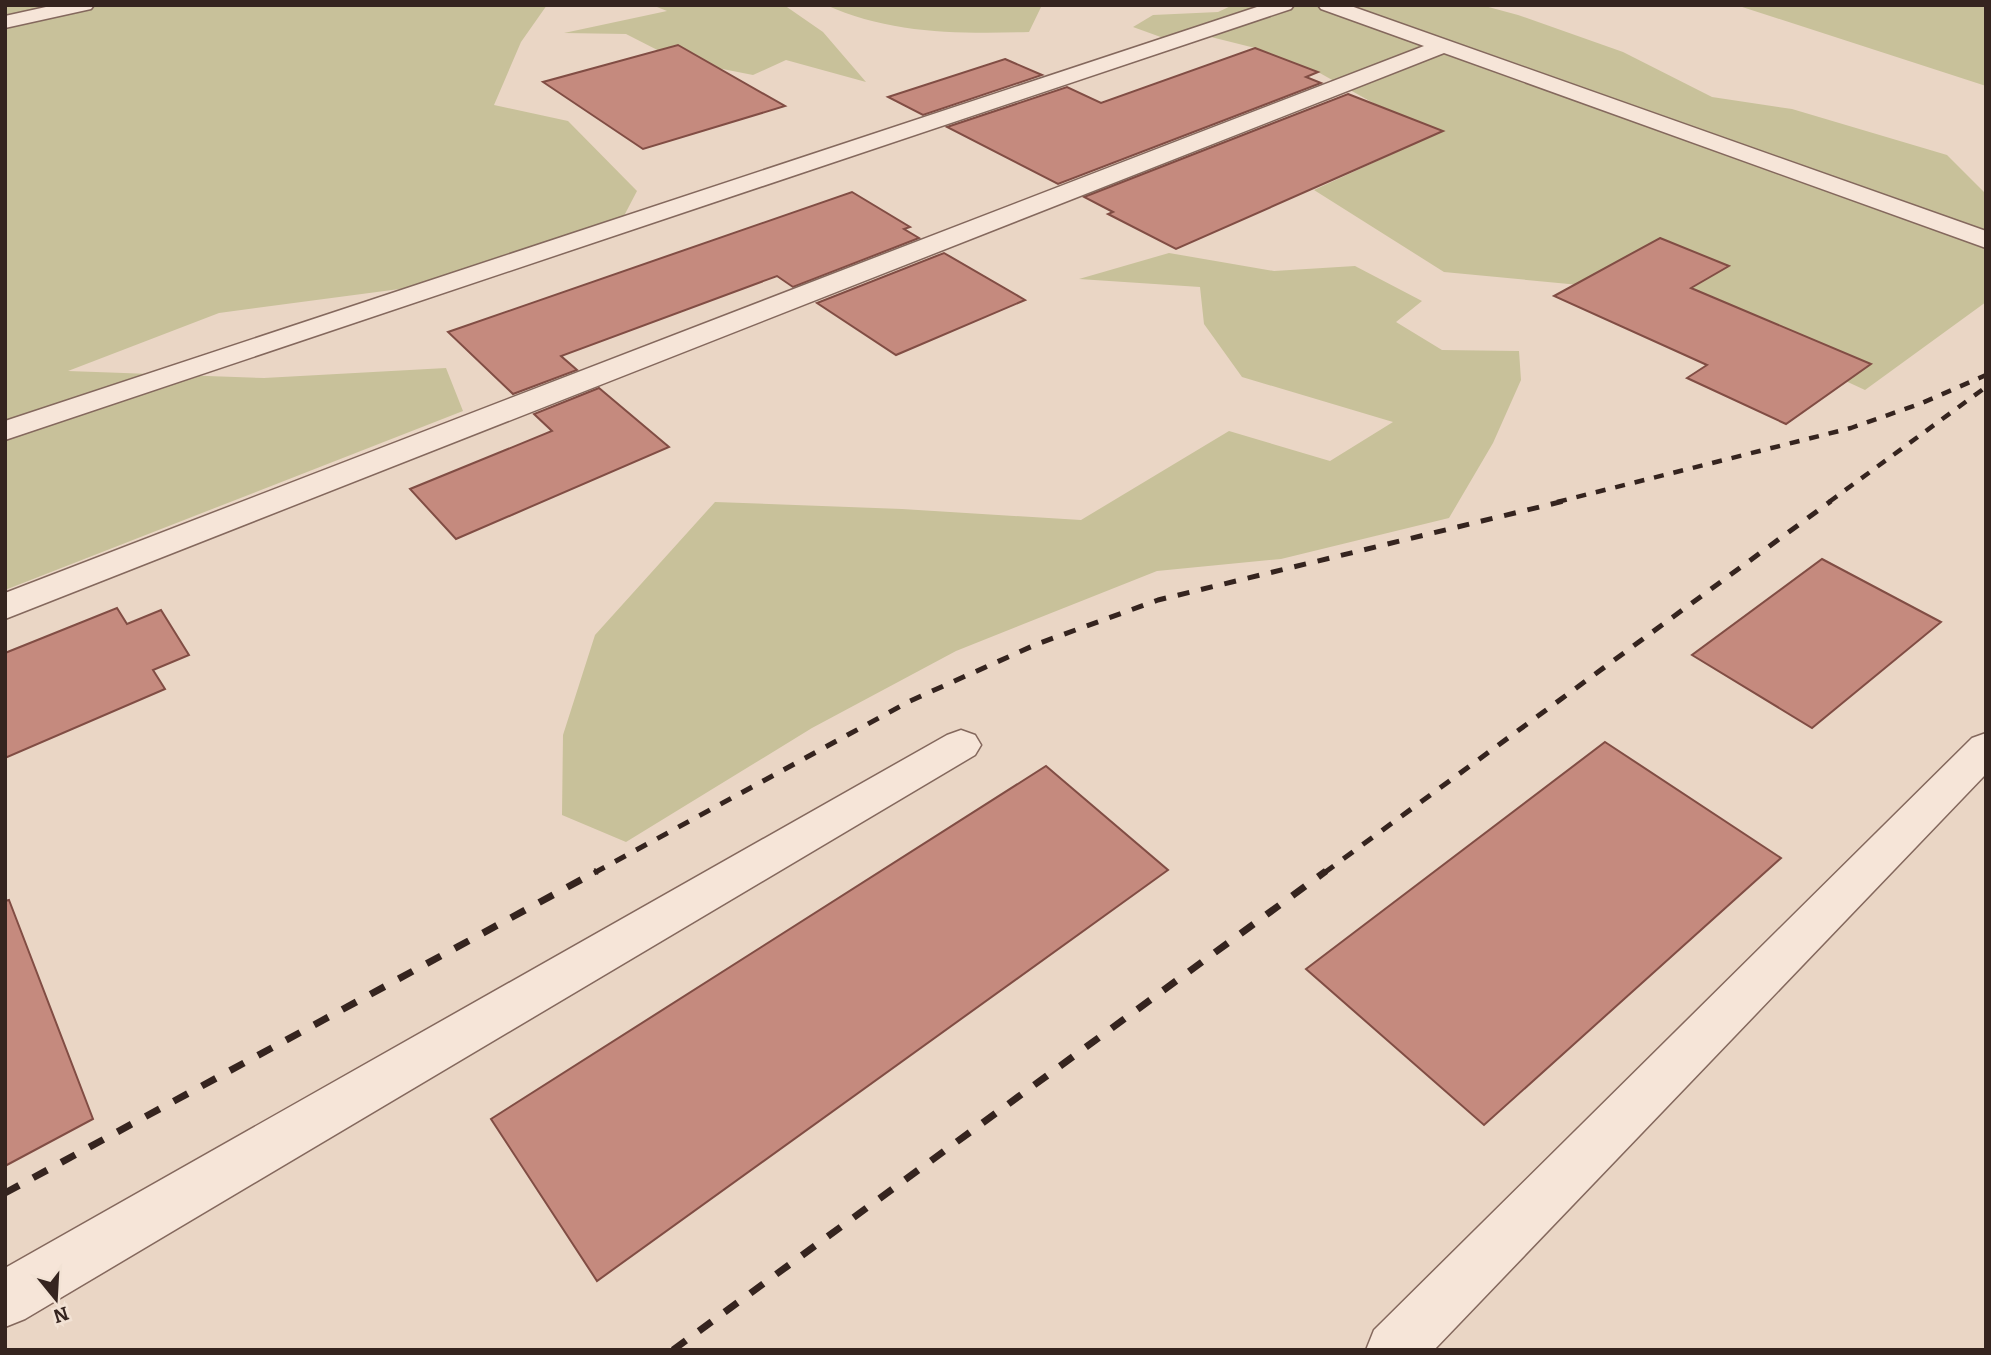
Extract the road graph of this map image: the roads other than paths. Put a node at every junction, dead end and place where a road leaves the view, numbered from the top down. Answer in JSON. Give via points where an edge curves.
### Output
{"nodes":[{"id":1,"x":84,"y":5,"type":"edge"},
{"id":2,"x":1284,"y":5,"type":"edge"},
{"id":3,"x":1328,"y":5,"type":"edge"},
{"id":4,"x":5,"y":22,"type":"edge"},
{"id":5,"x":1444,"y":46,"type":"junction"},
{"id":6,"x":1986,"y":240,"type":"edge"},
{"id":7,"x":5,"y":431,"type":"edge"},
{"id":8,"x":5,"y":607,"type":"edge"},
{"id":9,"x":961,"y":744,"type":"dead end"},
{"id":10,"x":1986,"y":748,"type":"edge"},
{"id":11,"x":5,"y":1299,"type":"edge"},
{"id":12,"x":1394,"y":1350,"type":"edge"}],
"edges":[{"from":1,"to":4,"type":"street"},
{"from":2,"to":7,"type":"street"},
{"from":3,"to":5,"type":"street"},
{"from":5,"to":6,"type":"street"},
{"from":5,"to":8,"type":"street"},
{"from":9,"to":11,"type":"street"},
{"from":10,"to":12,"type":"street"}]}
